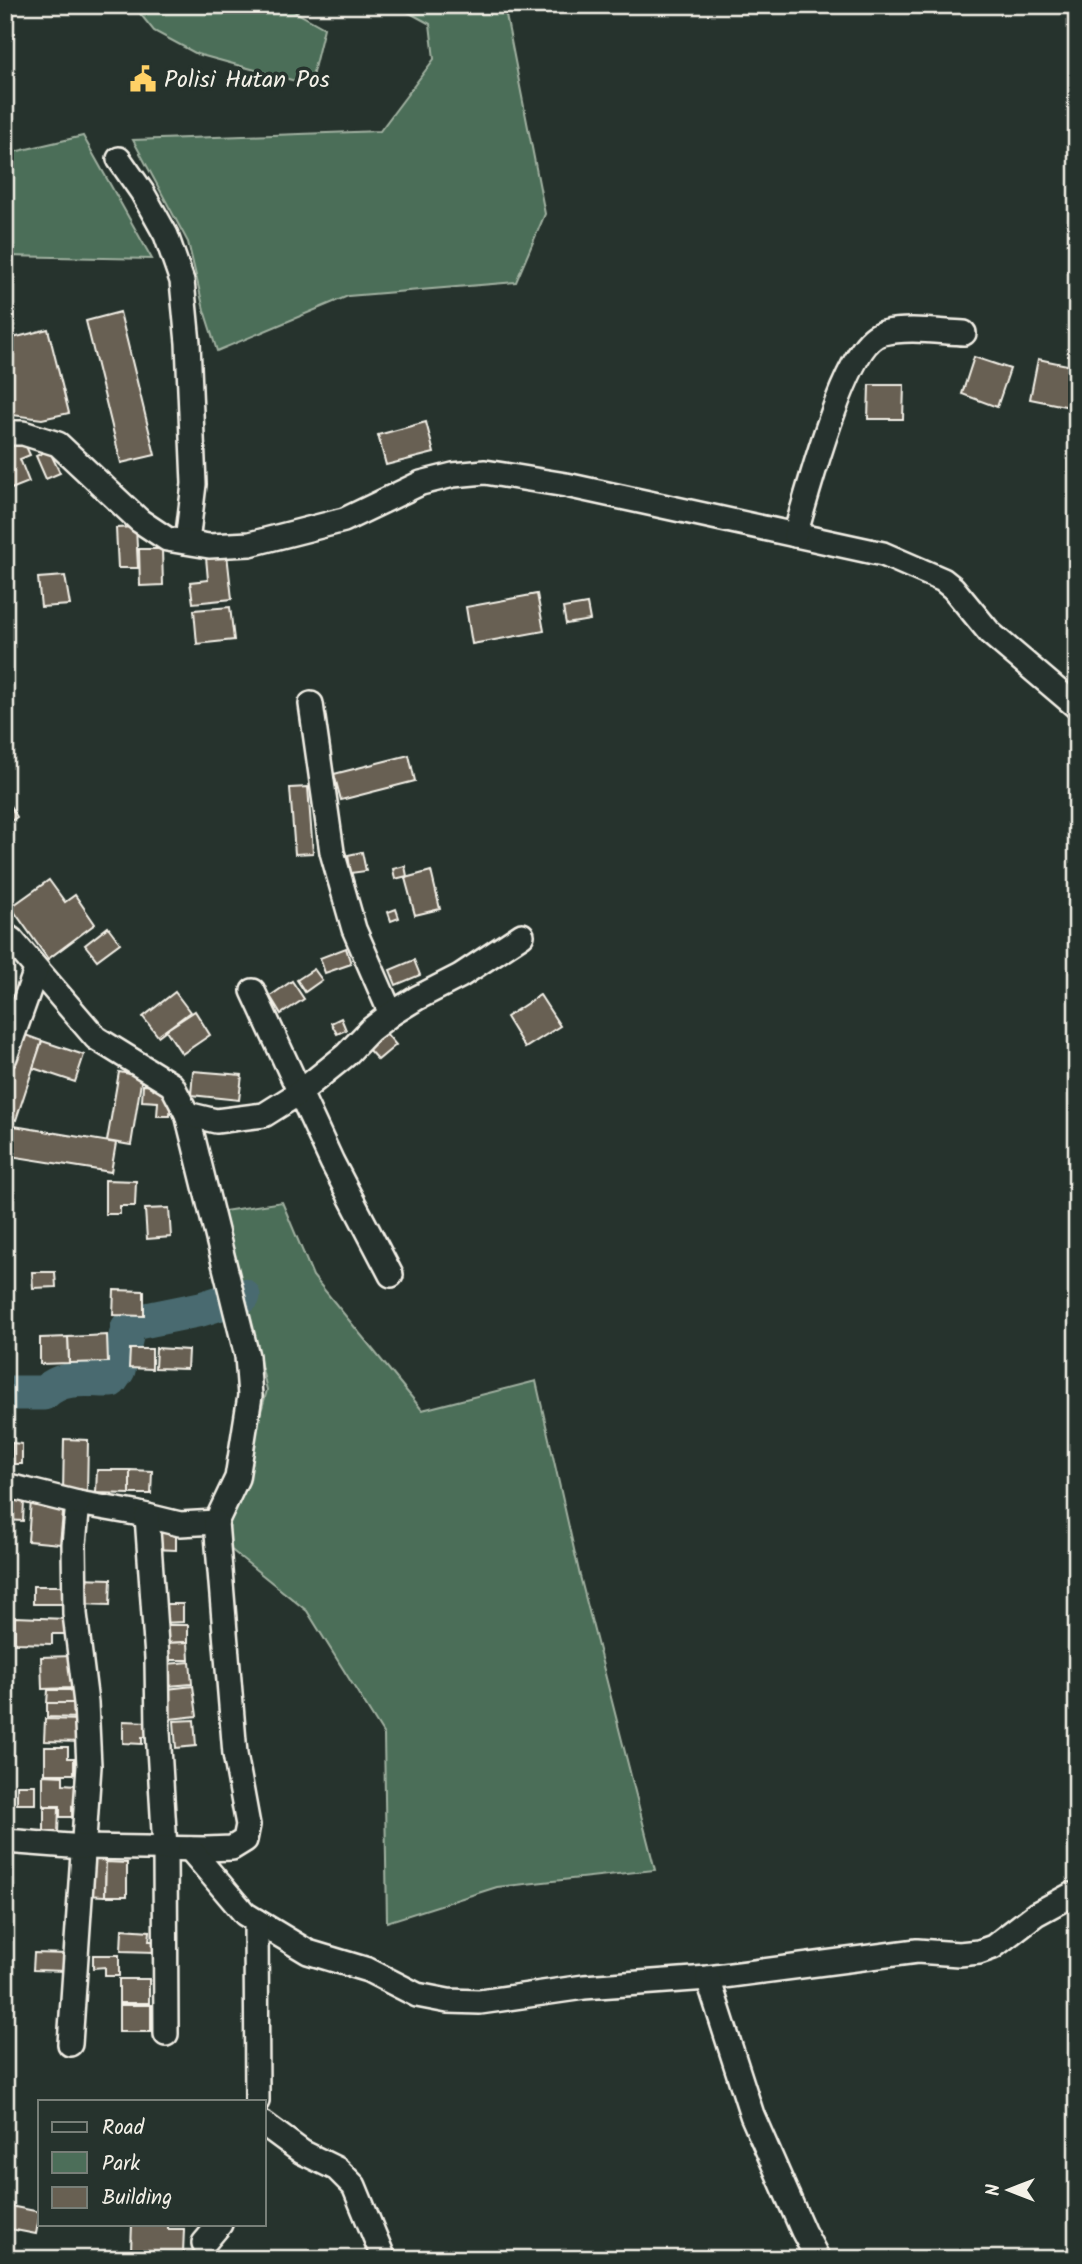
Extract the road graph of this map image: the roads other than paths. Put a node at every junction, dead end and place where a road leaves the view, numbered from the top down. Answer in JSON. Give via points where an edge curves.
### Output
{"nodes":[{"id":1,"x":120,"y":159,"type":"dead end"},
{"id":2,"x":964,"y":333,"type":"dead end"},
{"id":3,"x":5,"y":433,"type":"edge"},
{"id":4,"x":795,"y":535,"type":"junction"},
{"id":5,"x":187,"y":542,"type":"junction"},
{"id":6,"x":311,"y":704,"type":"dead end"},
{"id":7,"x":1077,"y":707,"type":"edge"},
{"id":8,"x":5,"y":935,"type":"edge"},
{"id":9,"x":523,"y":935,"type":"dead end"},
{"id":10,"x":36,"y":970,"type":"junction"},
{"id":11,"x":253,"y":991,"type":"dead end"},
{"id":12,"x":391,"y":1014,"type":"junction"},
{"id":13,"x":5,"y":1057,"type":"edge"},
{"id":14,"x":299,"y":1093,"type":"junction"},
{"id":15,"x":187,"y":1114,"type":"junction"},
{"id":16,"x":391,"y":1275,"type":"dead end"},
{"id":17,"x":5,"y":1485,"type":"edge"},
{"id":18,"x":78,"y":1503,"type":"junction"},
{"id":19,"x":147,"y":1516,"type":"junction"},
{"id":20,"x":216,"y":1522,"type":"junction"},
{"id":21,"x":5,"y":1842,"type":"edge"},
{"id":22,"x":83,"y":1847,"type":"junction"},
{"id":23,"x":165,"y":1848,"type":"junction"},
{"id":24,"x":190,"y":1849,"type":"junction"},
{"id":25,"x":1070,"y":1895,"type":"dead end"},
{"id":26,"x":256,"y":1921,"type":"junction"},
{"id":27,"x":708,"y":1978,"type":"junction"},
{"id":28,"x":166,"y":2034,"type":"dead end"},
{"id":29,"x":70,"y":2044,"type":"dead end"},
{"id":30,"x":257,"y":2100,"type":"edge"},
{"id":31,"x":266,"y":2125,"type":"edge"},
{"id":32,"x":218,"y":2226,"type":"edge"},
{"id":33,"x":204,"y":2243,"type":"dead end"},
{"id":34,"x":384,"y":2259,"type":"edge"},
{"id":35,"x":818,"y":2259,"type":"edge"}],
"edges":[{"from":1,"to":5,"type":"street","via":[[166,235],[182,281],[194,484]]},
{"from":2,"to":4,"type":"street","via":[[881,333],[865,345],[828,426]]},
{"from":3,"to":5,"type":"street","via":[[23,433],[58,444],[140,521],[167,539]]},
{"from":4,"to":5,"type":"street","via":[[485,472],[421,483],[344,520],[250,544]]},
{"from":4,"to":7,"type":"street","via":[[883,554],[943,580],[990,633]]},
{"from":6,"to":12,"type":"street","via":[[332,852],[354,929]]},
{"from":8,"to":10,"type":"street"},
{"from":9,"to":12,"type":"street"},
{"from":10,"to":13,"type":"street"},
{"from":10,"to":15,"type":"street","via":[[96,1038],[172,1085]]},
{"from":11,"to":14,"type":"street"},
{"from":12,"to":14,"type":"street"},
{"from":14,"to":15,"type":"street","via":[[264,1115],[216,1121]]},
{"from":14,"to":16,"type":"street"},
{"from":15,"to":20,"type":"street","via":[[247,1356],[250,1396],[237,1478]]},
{"from":17,"to":18,"type":"street"},
{"from":18,"to":19,"type":"street"},
{"from":18,"to":22,"type":"street","via":[[75,1614],[89,1766]]},
{"from":19,"to":20,"type":"street","via":[[180,1524]]},
{"from":19,"to":23,"type":"street"},
{"from":20,"to":24,"type":"street","via":[[234,1742],[248,1833],[232,1848]]},
{"from":21,"to":22,"type":"street"},
{"from":22,"to":23,"type":"street"},
{"from":22,"to":29,"type":"street"},
{"from":23,"to":24,"type":"street"},
{"from":23,"to":28,"type":"street"},
{"from":24,"to":26,"type":"street"},
{"from":25,"to":27,"type":"street","via":[[979,1952],[917,1951]]},
{"from":26,"to":27,"type":"street","via":[[308,1952],[368,1970],[418,1995],[448,2001],[480,2002],[584,1987]]},
{"from":26,"to":30,"type":"street"},
{"from":27,"to":35,"type":"street","via":[[752,2116]]},
{"from":31,"to":34,"type":"street","via":[[302,2152],[337,2169],[354,2186]]},
{"from":32,"to":33,"type":"street"}]}
